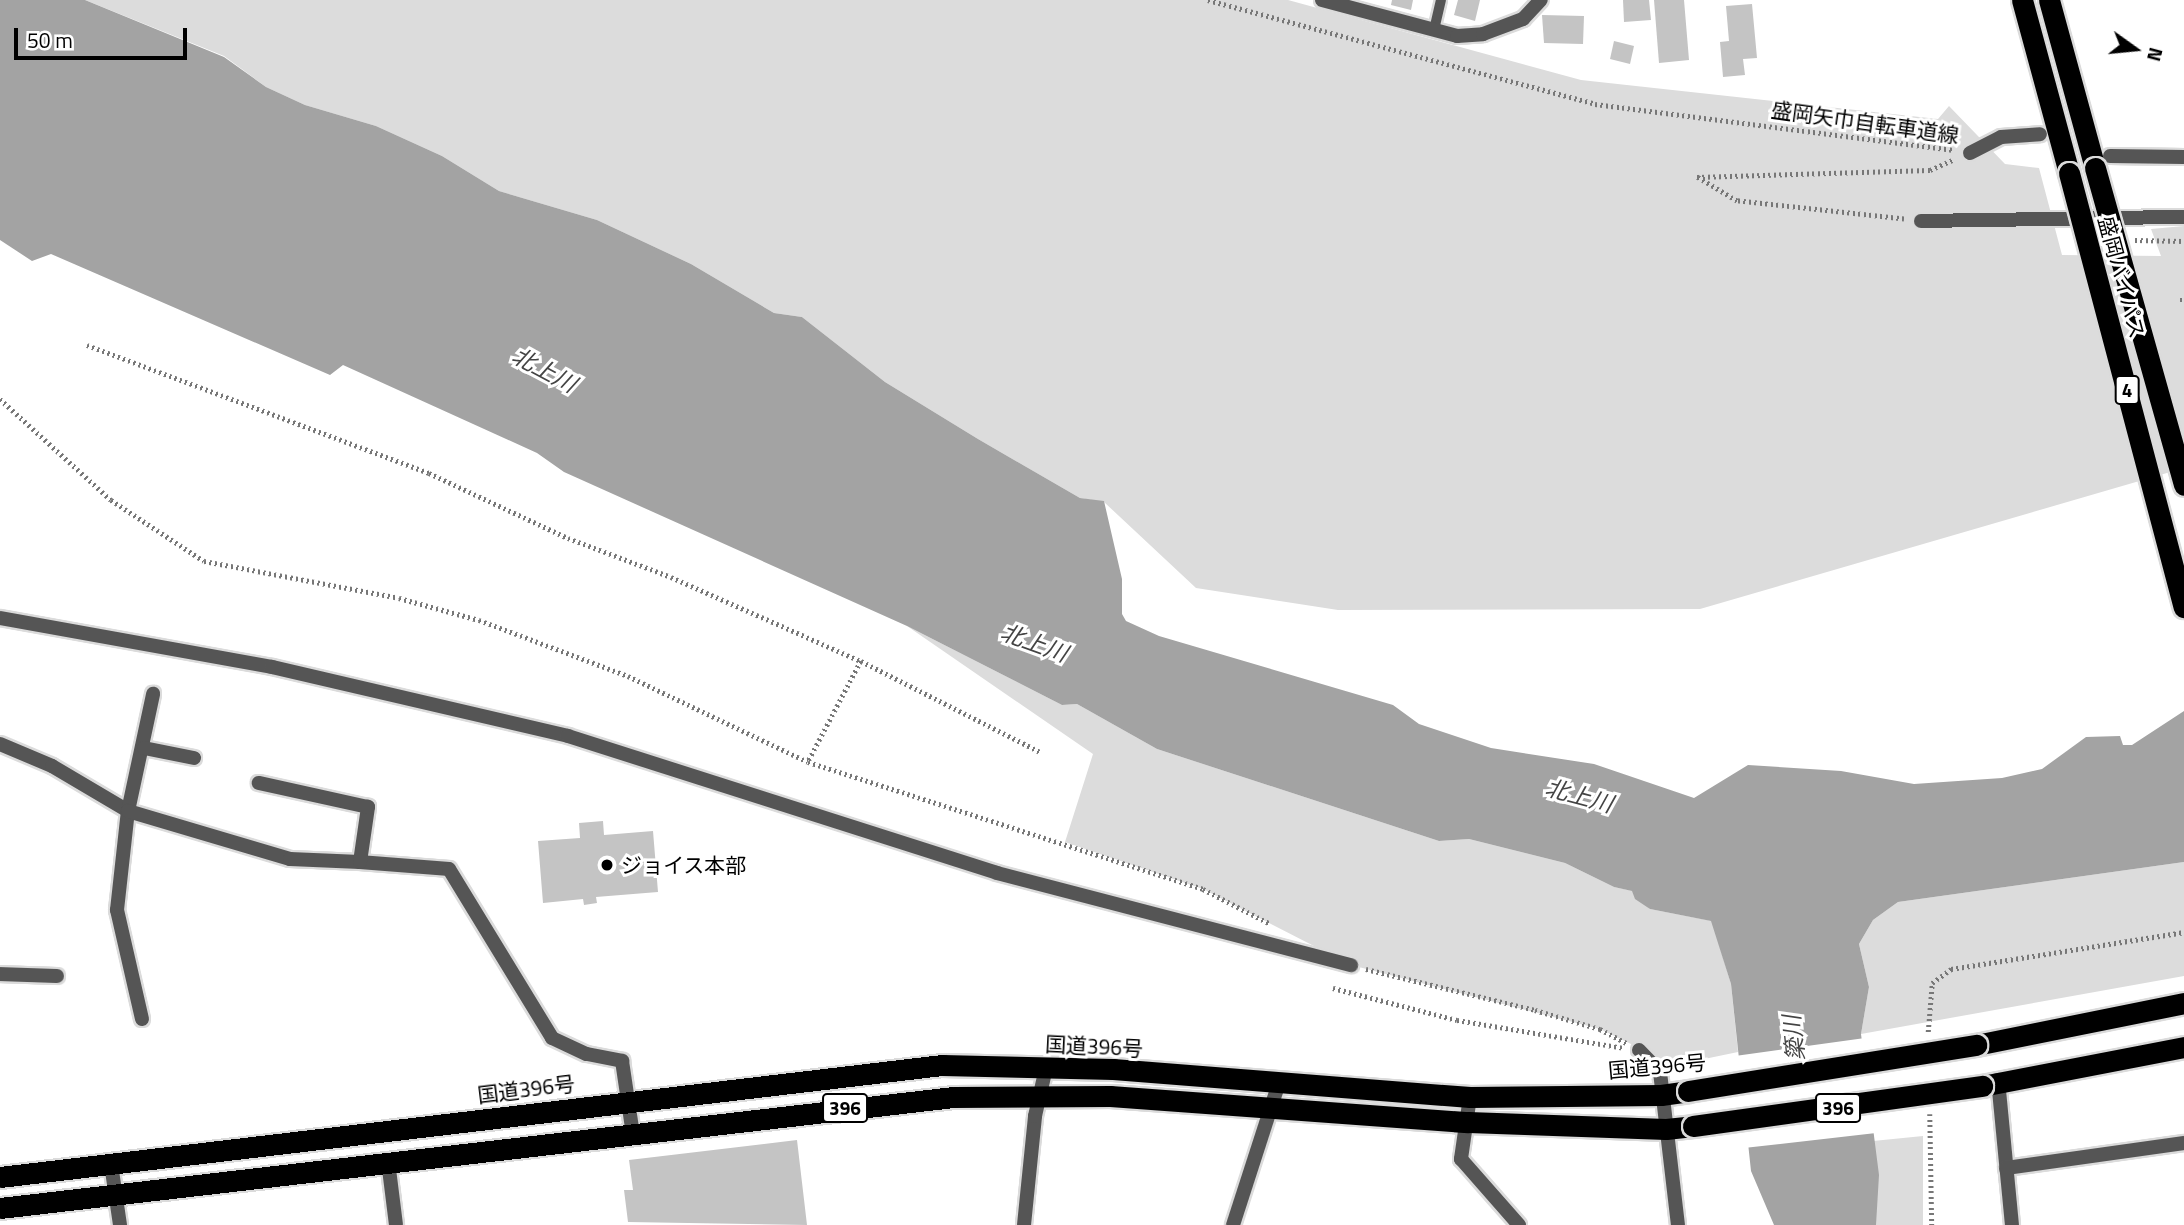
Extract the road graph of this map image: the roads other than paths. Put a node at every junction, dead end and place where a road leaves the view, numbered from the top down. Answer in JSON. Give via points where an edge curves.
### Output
{"nodes":[{"id":1,"x":1322,"y":0,"type":"edge"},
{"id":2,"x":1441,"y":0,"type":"edge"},
{"id":3,"x":1541,"y":0,"type":"edge"},
{"id":4,"x":2022,"y":0,"type":"edge"},
{"id":5,"x":2049,"y":0,"type":"edge"},
{"id":6,"x":1434,"y":30,"type":"junction"},
{"id":7,"x":2040,"y":134,"type":"dead end"},
{"id":8,"x":1970,"y":153,"type":"road end"},
{"id":9,"x":2184,"y":157,"type":"edge"},
{"id":10,"x":2103,"y":162,"type":"junction"},
{"id":11,"x":2184,"y":218,"type":"edge"},
{"id":12,"x":1921,"y":221,"type":"road end"},
{"id":13,"x":2184,"y":485,"type":"edge"},
{"id":14,"x":2184,"y":607,"type":"edge"},
{"id":15,"x":0,"y":618,"type":"edge"},
{"id":16,"x":153,"y":694,"type":"dead end"},
{"id":17,"x":0,"y":744,"type":"edge"},
{"id":18,"x":144,"y":748,"type":"junction"},
{"id":19,"x":194,"y":758,"type":"dead end"},
{"id":20,"x":259,"y":783,"type":"dead end"},
{"id":21,"x":128,"y":811,"type":"junction"},
{"id":22,"x":360,"y":862,"type":"junction"},
{"id":23,"x":1351,"y":965,"type":"road end"},
{"id":24,"x":0,"y":974,"type":"edge"},
{"id":25,"x":57,"y":976,"type":"dead end"},
{"id":26,"x":2184,"y":1003,"type":"edge"},
{"id":27,"x":142,"y":1019,"type":"dead end"},
{"id":28,"x":2184,"y":1047,"type":"edge"},
{"id":29,"x":1639,"y":1050,"type":"road end"},
{"id":30,"x":1046,"y":1068,"type":"junction"},
{"id":31,"x":1279,"y":1083,"type":"junction"},
{"id":32,"x":1990,"y":1083,"type":"junction"},
{"id":33,"x":1661,"y":1095,"type":"junction"},
{"id":34,"x":1038,"y":1097,"type":"junction"},
{"id":35,"x":1471,"y":1097,"type":"junction"},
{"id":36,"x":628,"y":1102,"type":"junction"},
{"id":37,"x":1272,"y":1110,"type":"junction"},
{"id":38,"x":1468,"y":1122,"type":"junction"},
{"id":39,"x":1666,"y":1129,"type":"junction"},
{"id":40,"x":633,"y":1135,"type":"junction"},
{"id":41,"x":2184,"y":1143,"type":"edge"},
{"id":42,"x":388,"y":1161,"type":"junction"},
{"id":43,"x":111,"y":1164,"type":"junction"},
{"id":44,"x":2006,"y":1168,"type":"junction"},
{"id":45,"x":0,"y":1177,"type":"edge"},
{"id":46,"x":116,"y":1196,"type":"junction"},
{"id":47,"x":0,"y":1208,"type":"edge"},
{"id":48,"x":120,"y":1225,"type":"edge"},
{"id":49,"x":396,"y":1225,"type":"edge"},
{"id":50,"x":1024,"y":1225,"type":"edge"},
{"id":51,"x":1233,"y":1225,"type":"edge"},
{"id":52,"x":1519,"y":1225,"type":"edge"},
{"id":53,"x":1678,"y":1225,"type":"edge"},
{"id":54,"x":2011,"y":1225,"type":"edge"}],
"edges":[{"from":1,"to":6,"type":"street"},
{"from":2,"to":6,"type":"lane"},
{"from":3,"to":6,"type":"street","via":[[1523,19],[1483,34],[1457,36]]},
{"from":4,"to":14,"type":"highway","name":"盛岡バイパス","number":"4","bridge":true},
{"from":5,"to":10,"type":"highway","name":"盛岡バイパス","number":"4"},
{"from":7,"to":8,"type":"street","via":[[2001,137]]},
{"from":9,"to":10,"type":"street"},
{"from":10,"to":13,"type":"highway","name":"盛岡バイパス","number":"4","bridge":true},
{"from":11,"to":12,"type":"street"},
{"from":15,"to":23,"type":"street","via":[[298,672],[555,733],[998,873]]},
{"from":16,"to":18,"type":"street"},
{"from":17,"to":21,"type":"street","via":[[52,766]]},
{"from":18,"to":19,"type":"street"},
{"from":18,"to":21,"type":"street"},
{"from":20,"to":22,"type":"street","via":[[368,807]]},
{"from":21,"to":22,"type":"street","via":[[290,859]]},
{"from":21,"to":27,"type":"street","via":[[117,910]]},
{"from":22,"to":36,"type":"street","via":[[449,869],[552,1038],[587,1054],[622,1061]]},
{"from":24,"to":25,"type":"street"},
{"from":26,"to":33,"type":"highway","name":"国道396号","number":"396","bridge":true,"via":[[1976,1045]]},
{"from":28,"to":32,"type":"highway","number":"396"},
{"from":29,"to":33,"type":"street","via":[[1660,1072]]},
{"from":30,"to":31,"type":"highway","name":"国道396号","number":"396"},
{"from":30,"to":34,"type":"street"},
{"from":30,"to":36,"type":"highway","name":"国道396号","number":"396","via":[[942,1065]]},
{"from":31,"to":35,"type":"highway","name":"国道396号","number":"396"},
{"from":31,"to":37,"type":"street"},
{"from":32,"to":39,"type":"highway","number":"396","bridge":true},
{"from":32,"to":44,"type":"street"},
{"from":33,"to":35,"type":"highway","name":"国道396号","number":"396"},
{"from":33,"to":39,"type":"street"},
{"from":34,"to":37,"type":"highway","number":"396","via":[[1110,1096]]},
{"from":34,"to":40,"type":"highway","number":"396","via":[[954,1097]]},
{"from":34,"to":50,"type":"street"},
{"from":35,"to":38,"type":"street"},
{"from":36,"to":40,"type":"street"},
{"from":36,"to":43,"type":"highway","name":"国道396号","number":"396"},
{"from":37,"to":38,"type":"highway","number":"396"},
{"from":37,"to":51,"type":"street"},
{"from":38,"to":39,"type":"highway","number":"396"},
{"from":38,"to":52,"type":"street","via":[[1461,1159]]},
{"from":39,"to":53,"type":"street"},
{"from":40,"to":42,"type":"highway","number":"396"},
{"from":41,"to":44,"type":"street"},
{"from":42,"to":46,"type":"highway","number":"396"},
{"from":42,"to":49,"type":"street"},
{"from":43,"to":45,"type":"highway","name":"国道396号","number":"396"},
{"from":43,"to":46,"type":"street"},
{"from":44,"to":54,"type":"street"},
{"from":46,"to":47,"type":"highway","number":"396"},
{"from":46,"to":48,"type":"street"}]}
